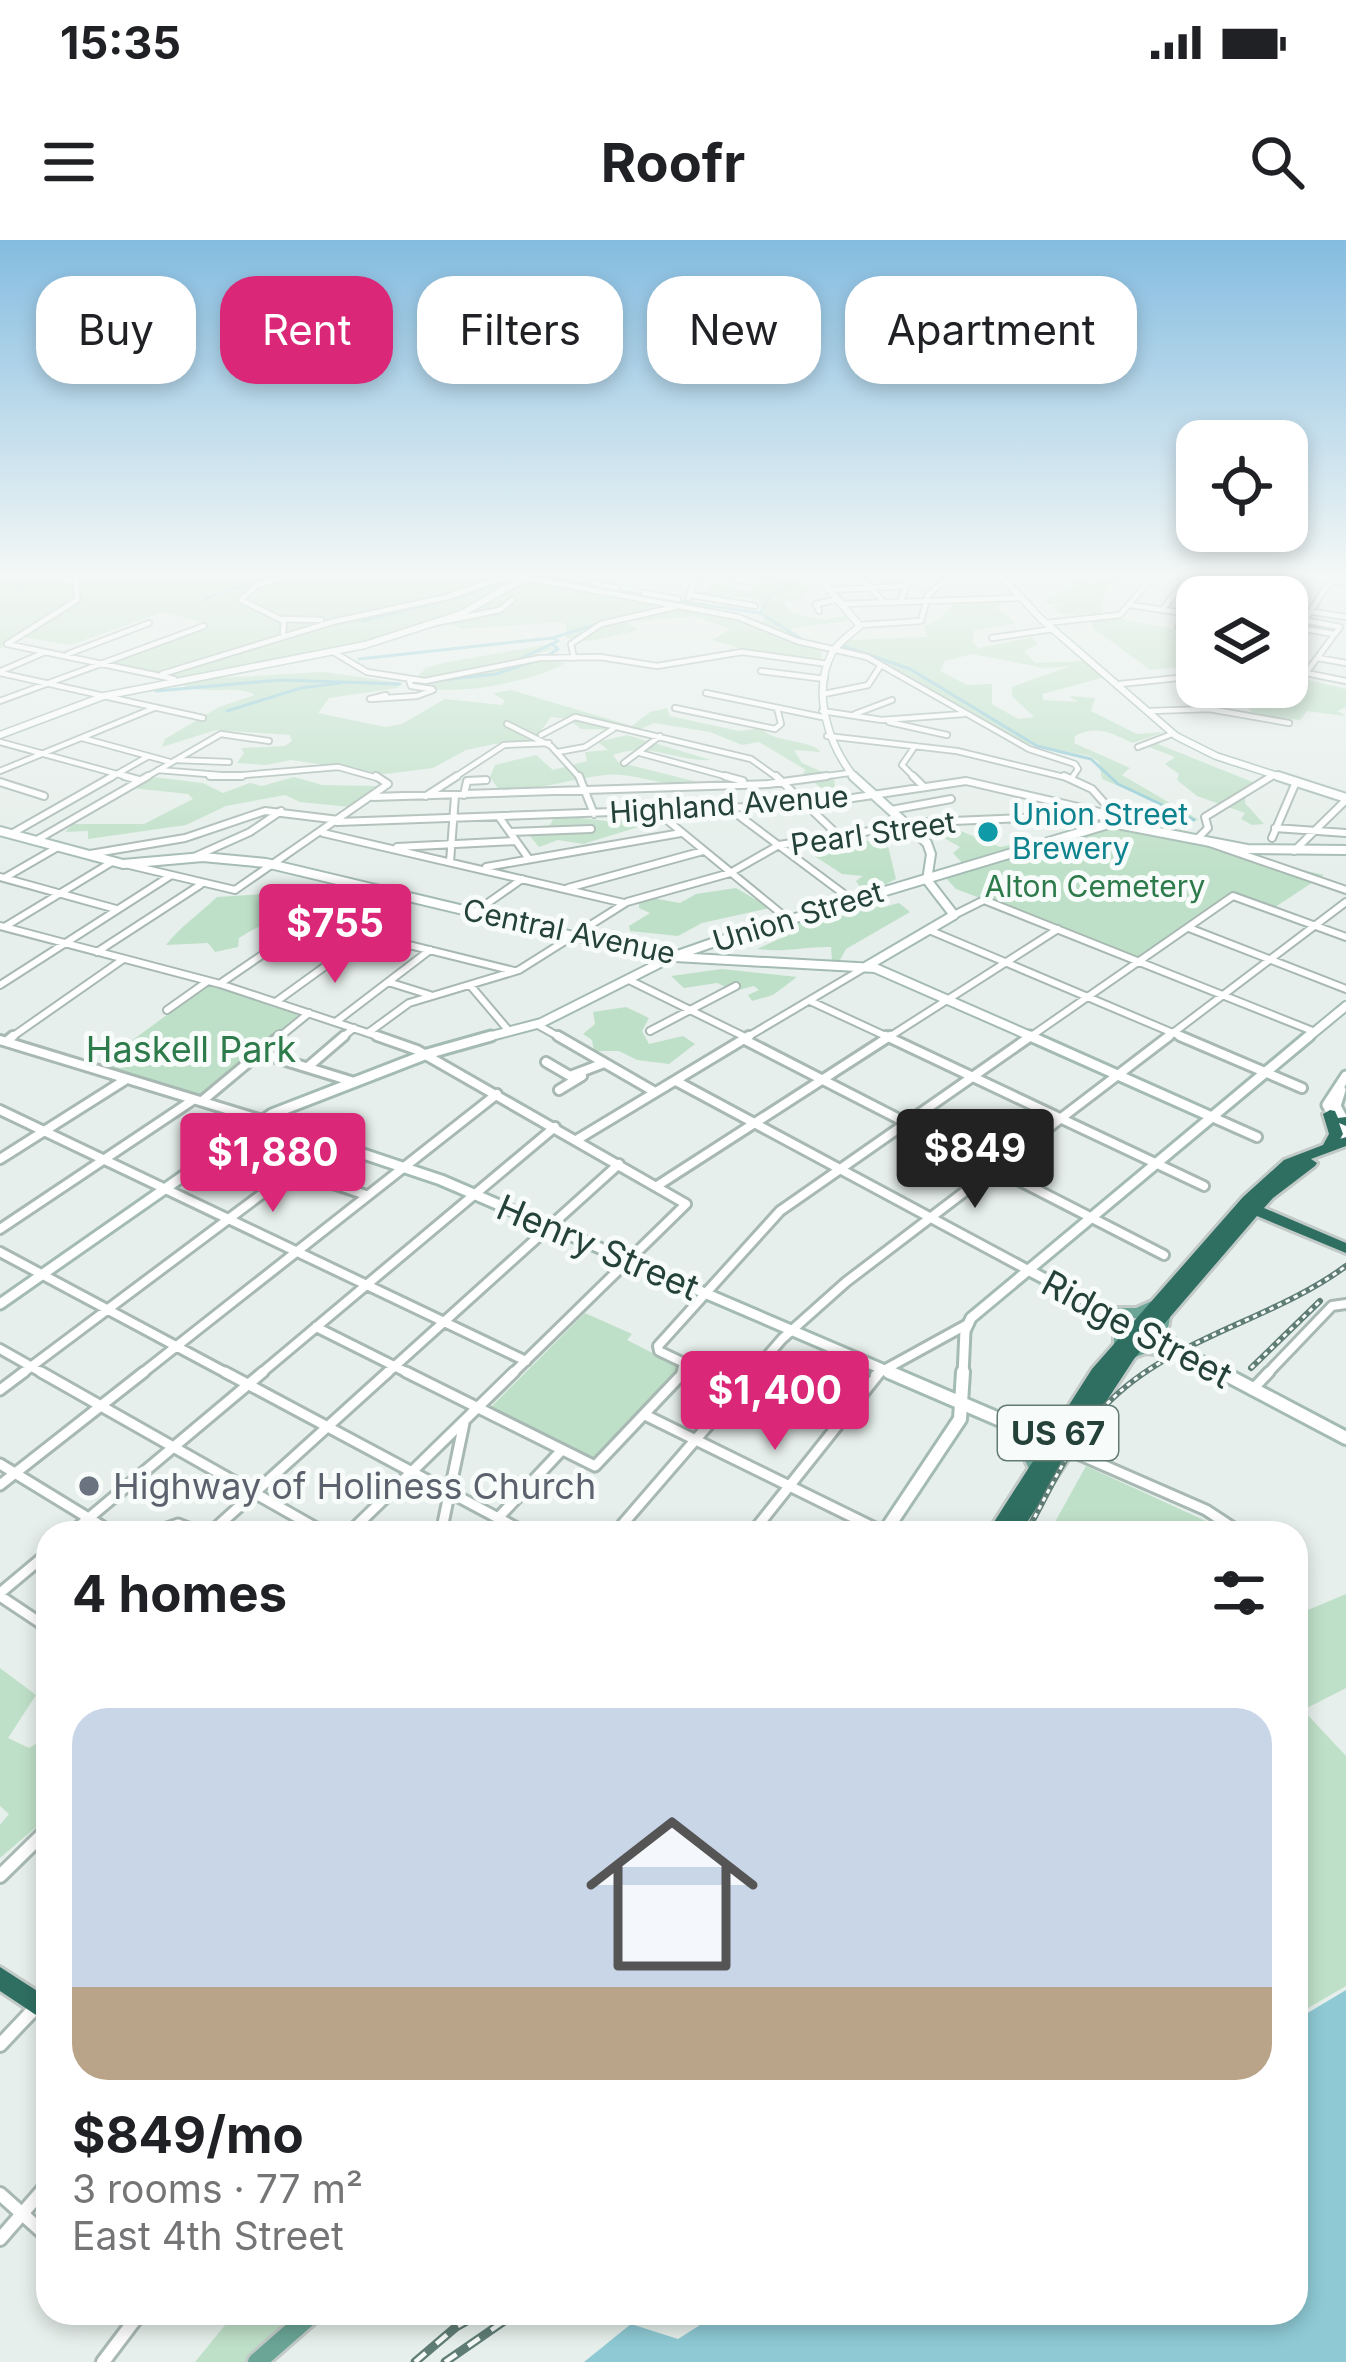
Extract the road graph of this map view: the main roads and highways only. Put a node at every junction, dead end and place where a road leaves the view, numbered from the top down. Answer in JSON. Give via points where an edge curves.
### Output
{"nodes":[{"id":1,"x":1343,"y":1129,"type":"edge"},
{"id":2,"x":1329,"y":1145,"type":"junction"},
{"id":3,"x":1274,"y":1189,"type":"junction"},
{"id":4,"x":1252,"y":1205,"type":"junction"},
{"id":5,"x":1294,"y":1222,"type":"junction"},
{"id":6,"x":1237,"y":1231,"type":"junction"},
{"id":7,"x":1346,"y":1244,"type":"edge"},
{"id":8,"x":1161,"y":1307,"type":"junction"},
{"id":9,"x":1124,"y":1352,"type":"junction"},
{"id":10,"x":1068,"y":1418,"type":"junction"},
{"id":11,"x":1057,"y":1445,"type":"junction"},
{"id":12,"x":1036,"y":1466,"type":"junction"},
{"id":13,"x":1003,"y":1521,"type":"edge"},
{"id":14,"x":1017,"y":1521,"type":"edge"},
{"id":15,"x":0,"y":1978,"type":"edge"},
{"id":16,"x":36,"y":2004,"type":"edge"},
{"id":17,"x":299,"y":2325,"type":"edge"},
{"id":18,"x":257,"y":2362,"type":"edge"}],
"edges":[{"from":1,"to":2,"type":"highway"},
{"from":1,"to":2,"type":"highway"},
{"from":1,"to":3,"type":"highway"},
{"from":2,"to":4,"type":"highway","via":[[1289,1163]]},
{"from":3,"to":4,"type":"highway"},
{"from":3,"to":5,"type":"highway"},
{"from":4,"to":5,"type":"highway"},
{"from":4,"to":6,"type":"highway"},
{"from":4,"to":8,"type":"highway","number":"US 67"},
{"from":5,"to":6,"type":"highway","via":[[1259,1221]]},
{"from":5,"to":7,"type":"highway"},
{"from":6,"to":8,"type":"highway","number":"US 67"},
{"from":8,"to":9,"type":"highway","number":"US 67"},
{"from":8,"to":9,"type":"main road","via":[[1107,1313]]},
{"from":8,"to":9,"type":"main road","via":[[1160,1326],[1179,1351]]},
{"from":9,"to":10,"type":"highway","number":"US 67"},
{"from":9,"to":11,"type":"highway","number":"US 67"},
{"from":10,"to":11,"type":"highway","number":"US 67"},
{"from":10,"to":12,"type":"main road","via":[[1017,1427]]},
{"from":11,"to":12,"type":"highway","number":"US 67"},
{"from":11,"to":14,"type":"highway","number":"US 67"},
{"from":12,"to":13,"type":"highway","number":"US 67"},
{"from":15,"to":16,"type":"highway"},
{"from":17,"to":18,"type":"main road"}]}
